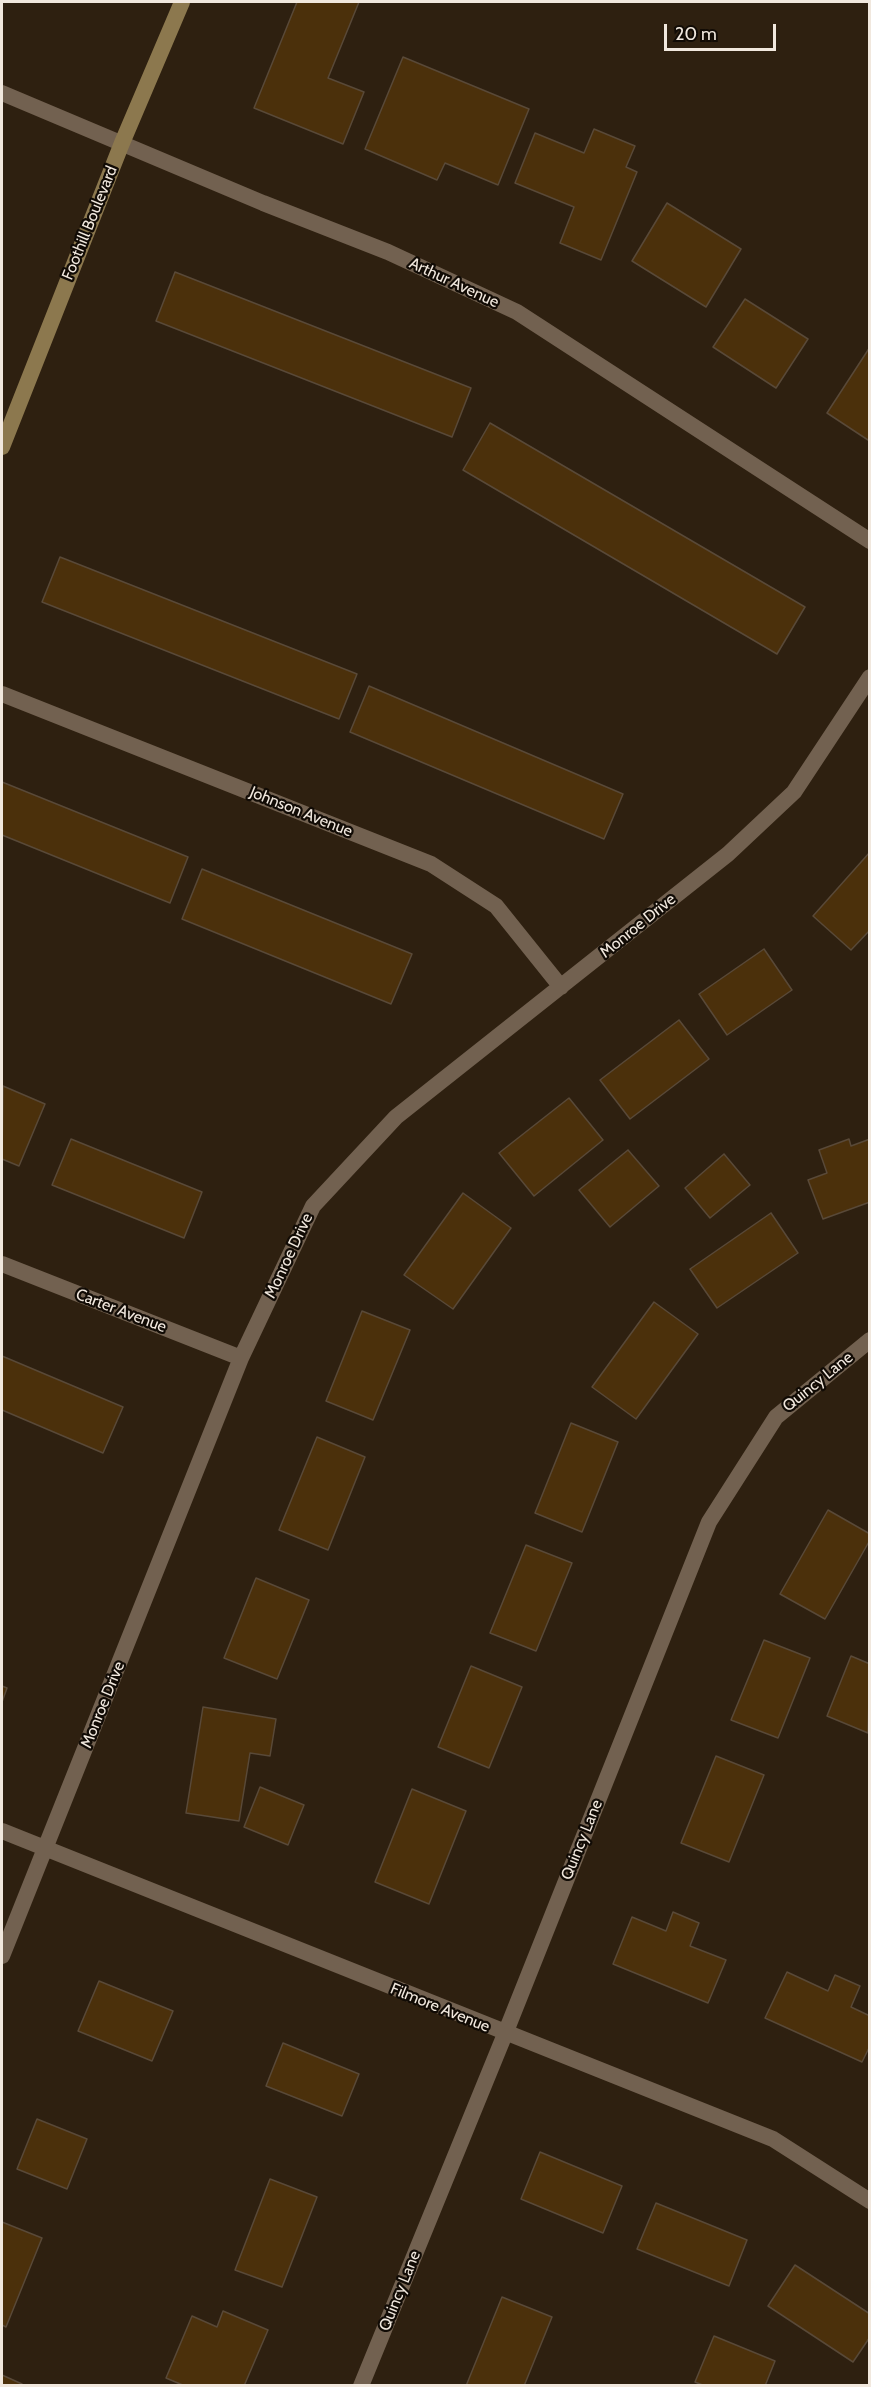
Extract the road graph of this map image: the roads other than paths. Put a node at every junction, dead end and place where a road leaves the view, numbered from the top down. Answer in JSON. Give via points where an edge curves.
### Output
{"nodes":[{"id":1,"x":182,"y":2,"type":"edge"},
{"id":2,"x":2,"y":93,"type":"edge"},
{"id":3,"x":122,"y":143,"type":"junction"},
{"id":4,"x":2,"y":447,"type":"edge"},
{"id":5,"x":870,"y":541,"type":"edge"},
{"id":6,"x":870,"y":677,"type":"edge"},
{"id":7,"x":2,"y":694,"type":"edge"},
{"id":8,"x":561,"y":987,"type":"junction"},
{"id":9,"x":2,"y":1264,"type":"edge"},
{"id":10,"x":870,"y":1340,"type":"edge"},
{"id":11,"x":241,"y":1358,"type":"junction"},
{"id":12,"x":2,"y":1831,"type":"edge"},
{"id":13,"x":45,"y":1849,"type":"junction"},
{"id":14,"x":2,"y":1956,"type":"edge"},
{"id":15,"x":505,"y":2034,"type":"junction"},
{"id":16,"x":870,"y":2201,"type":"edge"},
{"id":17,"x":361,"y":2385,"type":"edge"}],
"edges":[{"from":1,"to":3,"type":"main road","name":"Foothill Boulevard"},
{"from":2,"to":3,"type":"street","name":"Arthur Avenue"},
{"from":3,"to":4,"type":"main road","name":"Foothill Boulevard"},
{"from":3,"to":5,"type":"street","name":"Arthur Avenue","via":[[388,252],[517,312]]},
{"from":6,"to":8,"type":"street","name":"Monroe Drive","via":[[794,792],[728,854]]},
{"from":7,"to":8,"type":"street","name":"Johnson Avenue","via":[[431,864],[496,906]]},
{"from":8,"to":11,"type":"street","name":"Monroe Drive","via":[[396,1117],[313,1206]]},
{"from":9,"to":11,"type":"street","name":"Carter Avenue"},
{"from":10,"to":15,"type":"street","name":"Quincy Lane","via":[[776,1417],[709,1522]]},
{"from":11,"to":13,"type":"street","name":"Monroe Drive"},
{"from":12,"to":13,"type":"street","name":"Filmore Avenue"},
{"from":13,"to":14,"type":"street","name":"Monroe Drive"},
{"from":13,"to":15,"type":"street","name":"Filmore Avenue"},
{"from":15,"to":16,"type":"street","name":"Filmore Avenue","via":[[773,2139]]},
{"from":15,"to":17,"type":"street","name":"Quincy Lane"}]}
